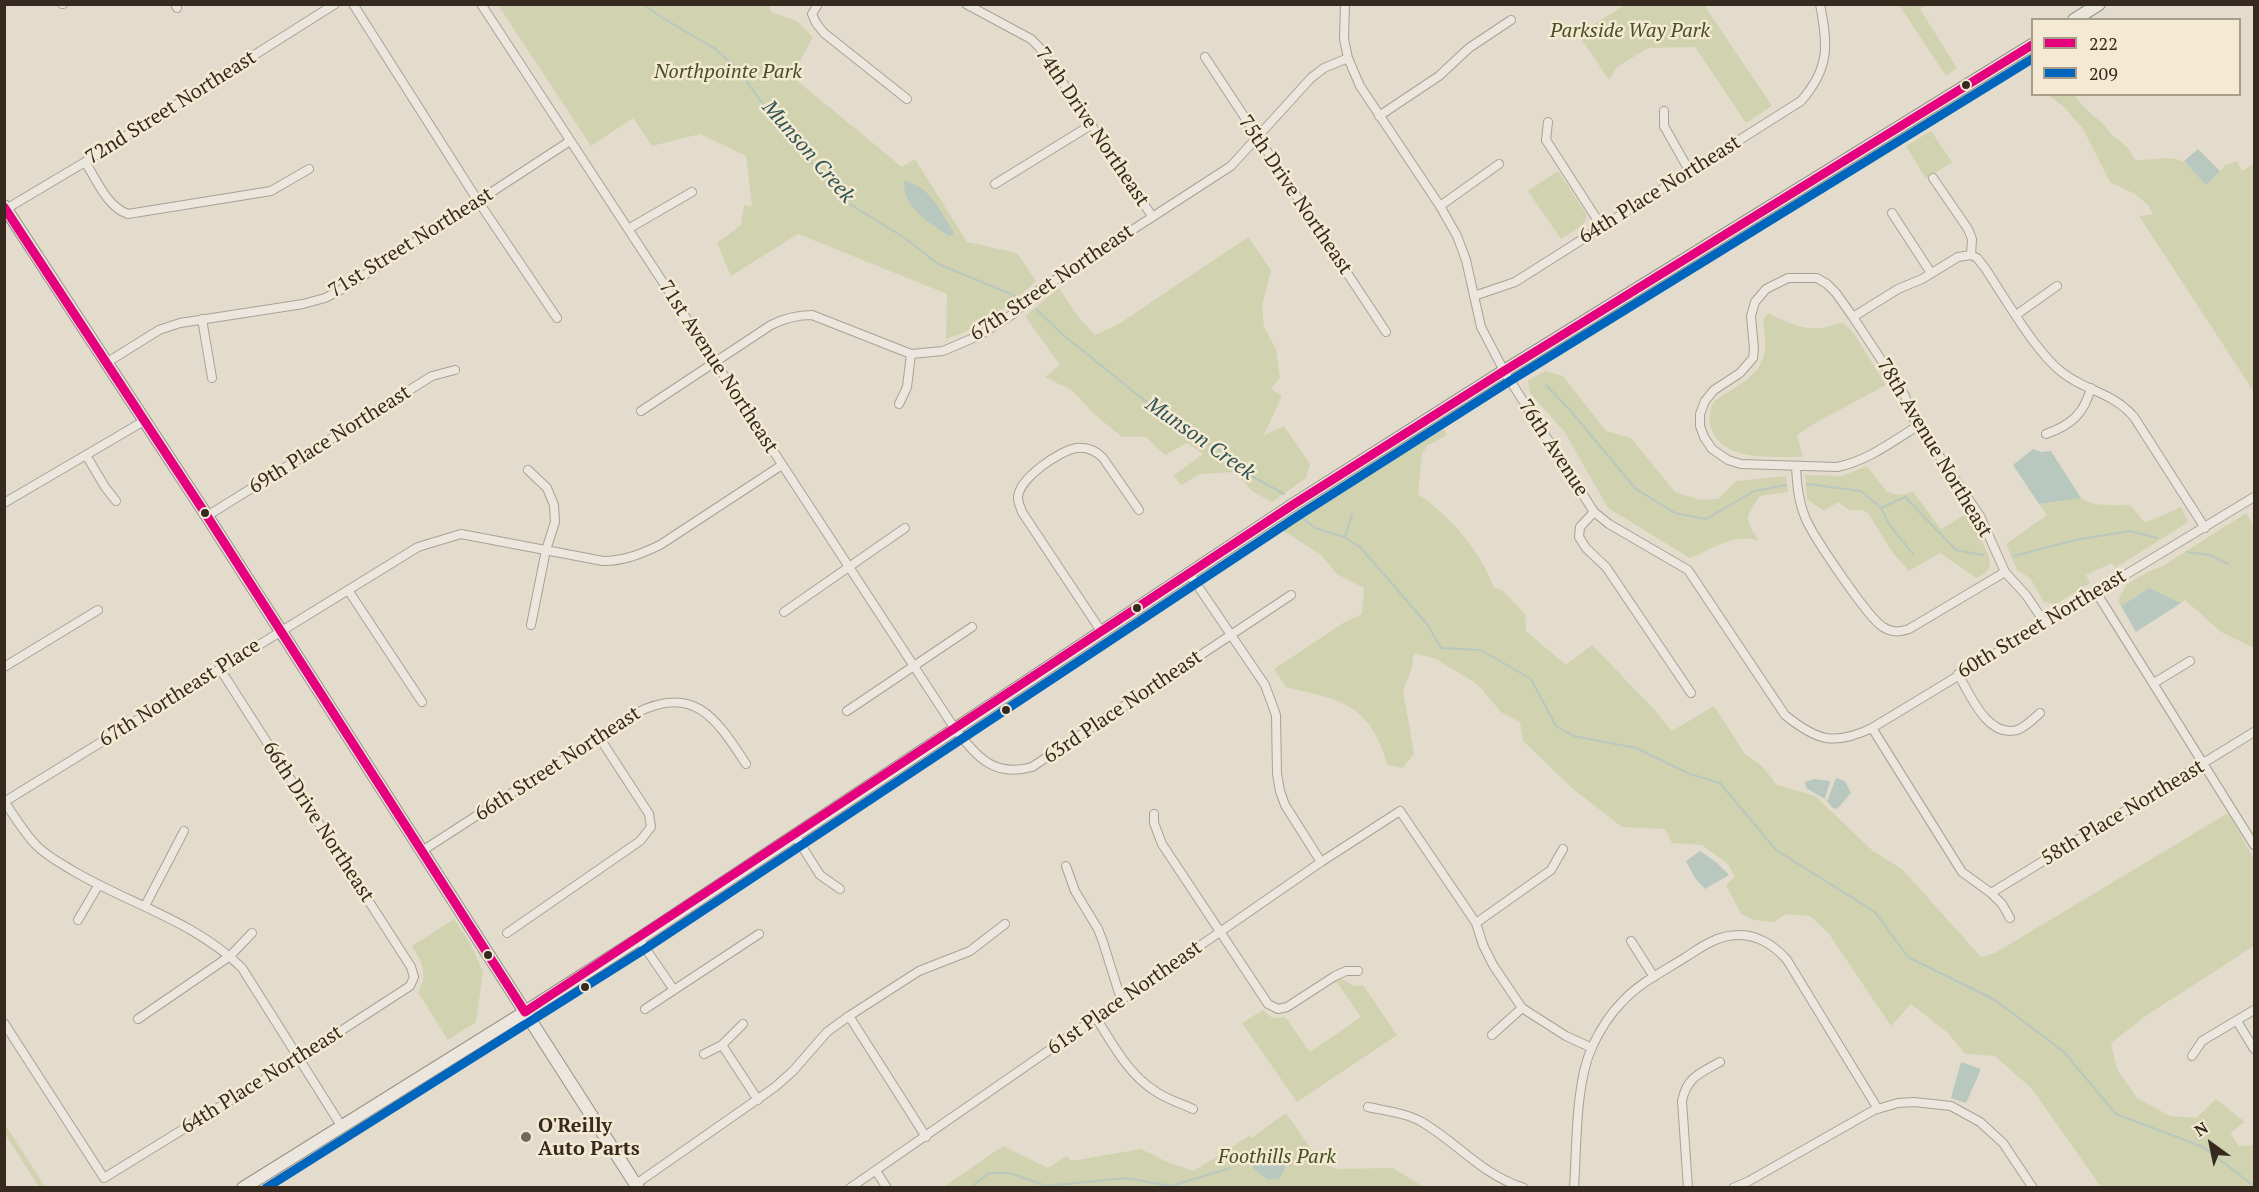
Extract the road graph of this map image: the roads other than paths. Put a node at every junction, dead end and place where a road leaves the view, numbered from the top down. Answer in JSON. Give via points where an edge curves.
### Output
{"nodes":[{"id":1,"x":335,"y":4,"type":"edge"},
{"id":2,"x":353,"y":4,"type":"edge"},
{"id":3,"x":481,"y":4,"type":"edge"},
{"id":4,"x":818,"y":4,"type":"edge"},
{"id":5,"x":966,"y":4,"type":"edge"},
{"id":6,"x":1346,"y":4,"type":"edge"},
{"id":7,"x":1820,"y":4,"type":"edge"},
{"id":8,"x":2099,"y":4,"type":"edge"},
{"id":9,"x":2077,"y":18,"type":"edge"},
{"id":10,"x":1511,"y":20,"type":"dead end"},
{"id":11,"x":2031,"y":46,"type":"edge"},
{"id":12,"x":1205,"y":57,"type":"dead end"},
{"id":13,"x":1348,"y":58,"type":"junction"},
{"id":14,"x":907,"y":99,"type":"dead end"},
{"id":15,"x":1664,"y":111,"type":"dead end"},
{"id":16,"x":1379,"y":116,"type":"junction"},
{"id":17,"x":1548,"y":122,"type":"dead end"},
{"id":18,"x":1091,"y":125,"type":"junction"},
{"id":19,"x":1257,"y":138,"type":"junction"},
{"id":20,"x":570,"y":141,"type":"junction"},
{"id":21,"x":86,"y":162,"type":"junction"},
{"id":22,"x":1499,"y":164,"type":"dead end"},
{"id":23,"x":309,"y":169,"type":"dead end"},
{"id":24,"x":1690,"y":172,"type":"junction"},
{"id":25,"x":1933,"y":178,"type":"dead end"},
{"id":26,"x":995,"y":184,"type":"dead end"},
{"id":27,"x":692,"y":192,"type":"dead end"},
{"id":28,"x":478,"y":201,"type":"junction"},
{"id":29,"x":1440,"y":206,"type":"junction"},
{"id":30,"x":5,"y":207,"type":"edge"},
{"id":31,"x":1892,"y":213,"type":"dead end"},
{"id":32,"x":1152,"y":216,"type":"junction"},
{"id":33,"x":1602,"y":227,"type":"junction"},
{"id":34,"x":628,"y":229,"type":"junction"},
{"id":35,"x":1971,"y":255,"type":"junction"},
{"id":36,"x":1931,"y":273,"type":"junction"},
{"id":37,"x":2057,"y":286,"type":"dead end"},
{"id":38,"x":1474,"y":296,"type":"junction"},
{"id":39,"x":2016,"y":315,"type":"junction"},
{"id":40,"x":1854,"y":317,"type":"junction"},
{"id":41,"x":557,"y":318,"type":"dead end"},
{"id":42,"x":202,"y":320,"type":"junction"},
{"id":43,"x":1386,"y":332,"type":"dead end"},
{"id":44,"x":911,"y":354,"type":"junction"},
{"id":45,"x":715,"y":362,"type":"junction"},
{"id":46,"x":106,"y":363,"type":"junction"},
{"id":47,"x":455,"y":370,"type":"dead end"},
{"id":48,"x":1504,"y":371,"type":"junction"},
{"id":49,"x":212,"y":378,"type":"dead end"},
{"id":50,"x":2091,"y":388,"type":"junction"},
{"id":51,"x":899,"y":404,"type":"dead end"},
{"id":52,"x":641,"y":411,"type":"dead end"},
{"id":53,"x":144,"y":421,"type":"junction"},
{"id":54,"x":1918,"y":425,"type":"junction"},
{"id":55,"x":2046,"y":434,"type":"dead end"},
{"id":56,"x":86,"y":455,"type":"junction"},
{"id":57,"x":782,"y":465,"type":"junction"},
{"id":58,"x":1796,"y":466,"type":"junction"},
{"id":59,"x":528,"y":470,"type":"dead end"},
{"id":60,"x":2254,"y":497,"type":"edge"},
{"id":61,"x":116,"y":501,"type":"dead end"},
{"id":62,"x":4,"y":503,"type":"edge"},
{"id":63,"x":1139,"y":510,"type":"dead end"},
{"id":64,"x":1594,"y":512,"type":"junction"},
{"id":65,"x":207,"y":516,"type":"junction"},
{"id":66,"x":905,"y":528,"type":"dead end"},
{"id":67,"x":2205,"y":528,"type":"junction"},
{"id":68,"x":546,"y":549,"type":"junction"},
{"id":69,"x":849,"y":568,"type":"junction"},
{"id":70,"x":2005,"y":572,"type":"junction"},
{"id":71,"x":1189,"y":573,"type":"junction"},
{"id":72,"x":348,"y":590,"type":"junction"},
{"id":73,"x":2096,"y":592,"type":"junction"},
{"id":74,"x":1291,"y":595,"type":"dead end"},
{"id":75,"x":98,"y":610,"type":"dead end"},
{"id":76,"x":784,"y":612,"type":"dead end"},
{"id":77,"x":2045,"y":623,"type":"junction"},
{"id":78,"x":531,"y":625,"type":"dead end"},
{"id":79,"x":972,"y":627,"type":"dead end"},
{"id":80,"x":281,"y":631,"type":"junction"},
{"id":81,"x":1101,"y":631,"type":"junction"},
{"id":82,"x":1231,"y":634,"type":"junction"},
{"id":83,"x":2190,"y":661,"type":"dead end"},
{"id":84,"x":914,"y":666,"type":"junction"},
{"id":85,"x":4,"y":668,"type":"edge"},
{"id":86,"x":220,"y":669,"type":"junction"},
{"id":87,"x":1958,"y":674,"type":"junction"},
{"id":88,"x":2154,"y":683,"type":"junction"},
{"id":89,"x":1691,"y":693,"type":"dead end"},
{"id":90,"x":422,"y":702,"type":"dead end"},
{"id":91,"x":847,"y":711,"type":"dead end"},
{"id":92,"x":2040,"y":713,"type":"dead end"},
{"id":93,"x":1872,"y":728,"type":"junction"},
{"id":94,"x":955,"y":729,"type":"junction"},
{"id":95,"x":2254,"y":732,"type":"edge"},
{"id":96,"x":599,"y":737,"type":"junction"},
{"id":97,"x":1826,"y":738,"type":"joint"},
{"id":98,"x":746,"y":764,"type":"dead end"},
{"id":99,"x":2204,"y":764,"type":"junction"},
{"id":100,"x":5,"y":802,"type":"edge"},
{"id":101,"x":1154,"y":814,"type":"dead end"},
{"id":102,"x":184,"y":831,"type":"dead end"},
{"id":103,"x":794,"y":834,"type":"junction"},
{"id":104,"x":2254,"y":845,"type":"edge"},
{"id":105,"x":1563,"y":849,"type":"dead end"},
{"id":106,"x":422,"y":851,"type":"junction"},
{"id":107,"x":1321,"y":862,"type":"junction"},
{"id":108,"x":1066,"y":866,"type":"dead end"},
{"id":109,"x":98,"y":886,"type":"junction"},
{"id":110,"x":840,"y":889,"type":"dead end"},
{"id":111,"x":1991,"y":893,"type":"junction"},
{"id":112,"x":145,"y":906,"type":"junction"},
{"id":113,"x":2010,"y":918,"type":"dead end"},
{"id":114,"x":78,"y":920,"type":"dead end"},
{"id":115,"x":1476,"y":923,"type":"junction"},
{"id":116,"x":1005,"y":924,"type":"dead end"},
{"id":117,"x":1219,"y":932,"type":"junction"},
{"id":118,"x":252,"y":933,"type":"dead end"},
{"id":119,"x":507,"y":933,"type":"dead end"},
{"id":120,"x":759,"y":934,"type":"dead end"},
{"id":121,"x":639,"y":939,"type":"junction"},
{"id":122,"x":1631,"y":941,"type":"dead end"},
{"id":123,"x":230,"y":956,"type":"junction"},
{"id":124,"x":1358,"y":971,"type":"dead end"},
{"id":125,"x":414,"y":977,"type":"joint"},
{"id":126,"x":1654,"y":977,"type":"junction"},
{"id":127,"x":674,"y":990,"type":"junction"},
{"id":128,"x":1123,"y":999,"type":"junction"},
{"id":129,"x":1522,"y":1008,"type":"junction"},
{"id":130,"x":645,"y":1010,"type":"dead end"},
{"id":131,"x":2254,"y":1010,"type":"edge"},
{"id":132,"x":525,"y":1012,"type":"junction"},
{"id":133,"x":849,"y":1016,"type":"junction"},
{"id":134,"x":1096,"y":1018,"type":"junction"},
{"id":135,"x":138,"y":1019,"type":"dead end"},
{"id":136,"x":2237,"y":1021,"type":"junction"},
{"id":137,"x":4,"y":1023,"type":"edge"},
{"id":138,"x":743,"y":1024,"type":"dead end"},
{"id":139,"x":1492,"y":1035,"type":"dead end"},
{"id":140,"x":722,"y":1045,"type":"junction"},
{"id":141,"x":1592,"y":1047,"type":"junction"},
{"id":142,"x":2254,"y":1049,"type":"edge"},
{"id":143,"x":704,"y":1054,"type":"dead end"},
{"id":144,"x":2192,"y":1056,"type":"dead end"},
{"id":145,"x":299,"y":1058,"type":"junction"},
{"id":146,"x":1720,"y":1062,"type":"dead end"},
{"id":147,"x":758,"y":1100,"type":"junction"},
{"id":148,"x":1368,"y":1107,"type":"dead end"},
{"id":149,"x":1193,"y":1109,"type":"dead end"},
{"id":150,"x":1878,"y":1109,"type":"junction"},
{"id":151,"x":342,"y":1127,"type":"junction"},
{"id":152,"x":926,"y":1137,"type":"junction"},
{"id":153,"x":876,"y":1171,"type":"junction"},
{"id":154,"x":637,"y":1186,"type":"edge"},
{"id":155,"x":2030,"y":1186,"type":"edge"},
{"id":156,"x":243,"y":1188,"type":"edge"},
{"id":157,"x":850,"y":1188,"type":"edge"},
{"id":158,"x":887,"y":1188,"type":"edge"},
{"id":159,"x":1524,"y":1188,"type":"edge"},
{"id":160,"x":1574,"y":1188,"type":"edge"},
{"id":161,"x":1688,"y":1188,"type":"edge"},
{"id":162,"x":1733,"y":1188,"type":"edge"}],
"edges":[{"from":1,"to":21,"type":"street","name":"72nd Street Northeast"},
{"from":2,"to":28,"type":"street"},
{"from":3,"to":20,"type":"street","name":"71st Avenue Northeast"},
{"from":4,"to":14,"type":"street","via":[[812,14],[824,33]]},
{"from":5,"to":18,"type":"street","name":"74th Drive Northeast","via":[[1040,47]]},
{"from":6,"to":13,"type":"street","via":[[1344,39]]},
{"from":7,"to":24,"type":"street","name":"64th Place Northeast","via":[[1826,34],[1825,60],[1818,78],[1801,100]]},
{"from":8,"to":9,"type":"main road"},
{"from":10,"to":16,"type":"street"},
{"from":11,"to":48,"type":"main road"},
{"from":12,"to":19,"type":"street","name":"75th Drive Northeast"},
{"from":13,"to":16,"type":"street","name":"76th Avenue"},
{"from":13,"to":19,"type":"street","name":"67th Street Northeast","via":[[1311,78]]},
{"from":15,"to":24,"type":"street","via":[[1664,126]]},
{"from":16,"to":29,"type":"street","name":"76th Avenue"},
{"from":17,"to":33,"type":"street","via":[[1546,140]]},
{"from":18,"to":26,"type":"street"},
{"from":18,"to":32,"type":"street","name":"74th Drive Northeast"},
{"from":19,"to":32,"type":"street","name":"67th Street Northeast","via":[[1231,166]]},
{"from":19,"to":43,"type":"street","name":"75th Drive Northeast"},
{"from":20,"to":28,"type":"street","name":"71st Street Northeast"},
{"from":20,"to":34,"type":"street","name":"71st Avenue Northeast"},
{"from":21,"to":23,"type":"street","via":[[112,204],[128,214],[271,191]]},
{"from":21,"to":30,"type":"street","name":"72nd Street Northeast"},
{"from":22,"to":29,"type":"street"},
{"from":24,"to":33,"type":"street","name":"64th Place Northeast"},
{"from":25,"to":35,"type":"street","via":[[1968,229]]},
{"from":27,"to":34,"type":"street"},
{"from":28,"to":41,"type":"street"},
{"from":28,"to":42,"type":"street","name":"71st Street Northeast","via":[[325,298]]},
{"from":29,"to":38,"type":"street","name":"76th Avenue","via":[[1457,236]]},
{"from":30,"to":46,"type":"main road"},
{"from":31,"to":36,"type":"street"},
{"from":32,"to":44,"type":"street","name":"67th Street Northeast","via":[[978,336],[944,351]]},
{"from":33,"to":38,"type":"street","name":"64th Place Northeast","via":[[1515,282]]},
{"from":34,"to":45,"type":"street","name":"71st Avenue Northeast"},
{"from":35,"to":36,"type":"street","via":[[1958,257]]},
{"from":35,"to":39,"type":"street","via":[[1985,268]]},
{"from":36,"to":40,"type":"street"},
{"from":37,"to":39,"type":"street"},
{"from":38,"to":48,"type":"street","name":"76th Avenue","via":[[1481,327]]},
{"from":39,"to":50,"type":"street","via":[[2055,366]]},
{"from":40,"to":54,"type":"street","name":"78th Avenue Northeast","via":[[1905,396]]},
{"from":40,"to":58,"type":"street","name":"78th Avenue Northeast","via":[[1836,293],[1817,278],[1788,278],[1766,289],[1755,302],[1751,316],[1753,358],[1705,401],[1700,426],[1712,449],[1741,464]]},
{"from":42,"to":46,"type":"street","name":"71st Street Northeast","via":[[180,322],[159,330]]},
{"from":42,"to":49,"type":"street"},
{"from":44,"to":45,"type":"street","name":"67th Street Northeast","via":[[812,315],[795,315],[771,325]]},
{"from":44,"to":51,"type":"street","via":[[907,387]]},
{"from":45,"to":52,"type":"street","name":"67th Street Northeast"},
{"from":45,"to":57,"type":"street","name":"71st Avenue Northeast"},
{"from":46,"to":53,"type":"main road"},
{"from":47,"to":65,"type":"street","name":"69th Place Northeast","via":[[432,376]]},
{"from":48,"to":64,"type":"street","name":"76th Avenue"},
{"from":48,"to":71,"type":"main road"},
{"from":50,"to":55,"type":"street","via":[[2086,404],[2072,421]]},
{"from":50,"to":67,"type":"street","via":[[2115,400],[2134,417]]},
{"from":53,"to":56,"type":"street"},
{"from":53,"to":65,"type":"main road"},
{"from":54,"to":58,"type":"street","via":[[1852,464]]},
{"from":54,"to":70,"type":"street","name":"78th Avenue Northeast","via":[[1980,516]]},
{"from":56,"to":61,"type":"street"},
{"from":56,"to":62,"type":"street"},
{"from":57,"to":68,"type":"street","name":"67th Northeast Place","via":[[639,555],[603,561]]},
{"from":57,"to":69,"type":"street","name":"71st Avenue Northeast"},
{"from":58,"to":70,"type":"street","via":[[1800,503],[1812,530],[1869,615],[1891,632],[1920,624]]},
{"from":59,"to":68,"type":"street","via":[[547,489],[554,505],[555,522]]},
{"from":60,"to":67,"type":"street","name":"60th Street Northeast"},
{"from":63,"to":81,"type":"street","via":[[1097,452],[1078,448],[1050,460],[1030,476],[1018,498],[1022,512]]},
{"from":64,"to":89,"type":"street","via":[[1580,527],[1580,538],[1606,567]]},
{"from":64,"to":97,"type":"street","name":"76th Avenue","via":[[1688,570],[1785,714],[1801,728]]},
{"from":65,"to":80,"type":"main road"},
{"from":66,"to":69,"type":"street"},
{"from":67,"to":73,"type":"street","name":"60th Street Northeast"},
{"from":68,"to":72,"type":"street","name":"67th Northeast Place","via":[[461,534],[450,536],[418,547]]},
{"from":68,"to":78,"type":"street"},
{"from":69,"to":76,"type":"street"},
{"from":69,"to":84,"type":"street","name":"71st Avenue Northeast"},
{"from":70,"to":77,"type":"street","name":"78th Avenue Northeast"},
{"from":71,"to":81,"type":"main road"},
{"from":71,"to":82,"type":"street"},
{"from":72,"to":80,"type":"street","name":"67th Northeast Place"},
{"from":72,"to":90,"type":"street"},
{"from":73,"to":77,"type":"street","name":"60th Street Northeast"},
{"from":73,"to":88,"type":"street"},
{"from":74,"to":82,"type":"street","name":"63rd Place Northeast"},
{"from":75,"to":85,"type":"street"},
{"from":77,"to":87,"type":"street","name":"60th Street Northeast"},
{"from":79,"to":84,"type":"street"},
{"from":80,"to":86,"type":"street","name":"67th Northeast Place"},
{"from":80,"to":106,"type":"main road"},
{"from":81,"to":94,"type":"main road"},
{"from":82,"to":94,"type":"street","name":"63rd Place Northeast","via":[[1032,767],[1019,770],[991,766],[979,758]]},
{"from":82,"to":107,"type":"street","via":[[1272,701],[1280,791]]},
{"from":83,"to":88,"type":"street"},
{"from":84,"to":91,"type":"street"},
{"from":84,"to":94,"type":"street","name":"71st Avenue Northeast"},
{"from":86,"to":100,"type":"street","name":"67th Northeast Place"},
{"from":86,"to":125,"type":"street","name":"66th Drive Northeast"},
{"from":87,"to":92,"type":"street","via":[[1991,724],[2001,730],[2016,730]]},
{"from":87,"to":93,"type":"street","name":"60th Street Northeast"},
{"from":88,"to":99,"type":"street"},
{"from":93,"to":97,"type":"street","name":"60th Street Northeast","via":[[1840,740]]},
{"from":93,"to":111,"type":"street","via":[[1962,872]]},
{"from":94,"to":103,"type":"main road"},
{"from":95,"to":99,"type":"street","name":"58th Place Northeast"},
{"from":96,"to":98,"type":"street","name":"66th Street Northeast","via":[[647,707],[681,704],[701,710],[715,720]]},
{"from":96,"to":106,"type":"street","name":"66th Street Northeast"},
{"from":96,"to":119,"type":"street","via":[[649,814],[651,827],[640,842]]},
{"from":99,"to":104,"type":"street"},
{"from":99,"to":111,"type":"street","name":"58th Place Northeast"},
{"from":100,"to":109,"type":"street","via":[[37,846]]},
{"from":101,"to":117,"type":"street","via":[[1162,844]]},
{"from":102,"to":112,"type":"street"},
{"from":103,"to":110,"type":"street","via":[[820,875]]},
{"from":103,"to":121,"type":"main road"},
{"from":105,"to":115,"type":"street","via":[[1551,870]]},
{"from":106,"to":132,"type":"main road"},
{"from":107,"to":115,"type":"street","name":"61st Place Northeast","via":[[1400,811]]},
{"from":107,"to":117,"type":"street","name":"61st Place Northeast"},
{"from":108,"to":128,"type":"street","via":[[1075,891],[1098,928]]},
{"from":109,"to":112,"type":"street"},
{"from":109,"to":114,"type":"street"},
{"from":111,"to":113,"type":"street"},
{"from":112,"to":123,"type":"street"},
{"from":115,"to":129,"type":"street","via":[[1483,945]]},
{"from":116,"to":133,"type":"street","via":[[970,951],[919,971]]},
{"from":117,"to":124,"type":"street","via":[[1263,999],[1278,1009],[1346,971]]},
{"from":117,"to":128,"type":"street","name":"61st Place Northeast"},
{"from":118,"to":123,"type":"street"},
{"from":120,"to":127,"type":"street"},
{"from":121,"to":127,"type":"street"},
{"from":121,"to":132,"type":"main road"},
{"from":122,"to":126,"type":"street"},
{"from":123,"to":135,"type":"street"},
{"from":123,"to":145,"type":"street","via":[[242,968]]},
{"from":125,"to":145,"type":"street","name":"64th Place Northeast","via":[[410,986]]},
{"from":126,"to":141,"type":"street","via":[[1622,1001]]},
{"from":126,"to":150,"type":"street","via":[[1712,941],[1741,935],[1767,943],[1778,950],[1794,971]]},
{"from":127,"to":130,"type":"street"},
{"from":128,"to":134,"type":"street","name":"61st Place Northeast"},
{"from":129,"to":139,"type":"street"},
{"from":129,"to":141,"type":"street","via":[[1566,1036]]},
{"from":131,"to":136,"type":"street"},
{"from":132,"to":151,"type":"main road"},
{"from":132,"to":154,"type":"main road"},
{"from":133,"to":147,"type":"street","via":[[827,1032],[793,1071]]},
{"from":133,"to":152,"type":"street"},
{"from":134,"to":149,"type":"street","via":[[1139,1078],[1157,1092]]},
{"from":134,"to":152,"type":"street","name":"61st Place Northeast"},
{"from":136,"to":142,"type":"street"},
{"from":136,"to":144,"type":"street","via":[[2202,1041]]},
{"from":137,"to":145,"type":"street","name":"64th Place Northeast","via":[[104,1178]]},
{"from":138,"to":140,"type":"street"},
{"from":140,"to":143,"type":"street"},
{"from":140,"to":147,"type":"street"},
{"from":141,"to":160,"type":"street","via":[[1581,1094]]},
{"from":145,"to":151,"type":"street"},
{"from":146,"to":161,"type":"street","via":[[1685,1087],[1682,1101]]},
{"from":147,"to":154,"type":"street"},
{"from":148,"to":159,"type":"street","via":[[1411,1116],[1483,1169]]},
{"from":150,"to":155,"type":"street","via":[[1914,1102],[1951,1106],[1969,1115],[1991,1130],[2011,1153]]},
{"from":150,"to":162,"type":"street"},
{"from":151,"to":156,"type":"main road"},
{"from":152,"to":153,"type":"street","name":"61st Place Northeast"},
{"from":153,"to":157,"type":"street","name":"61st Place Northeast"},
{"from":153,"to":158,"type":"street"}]}
